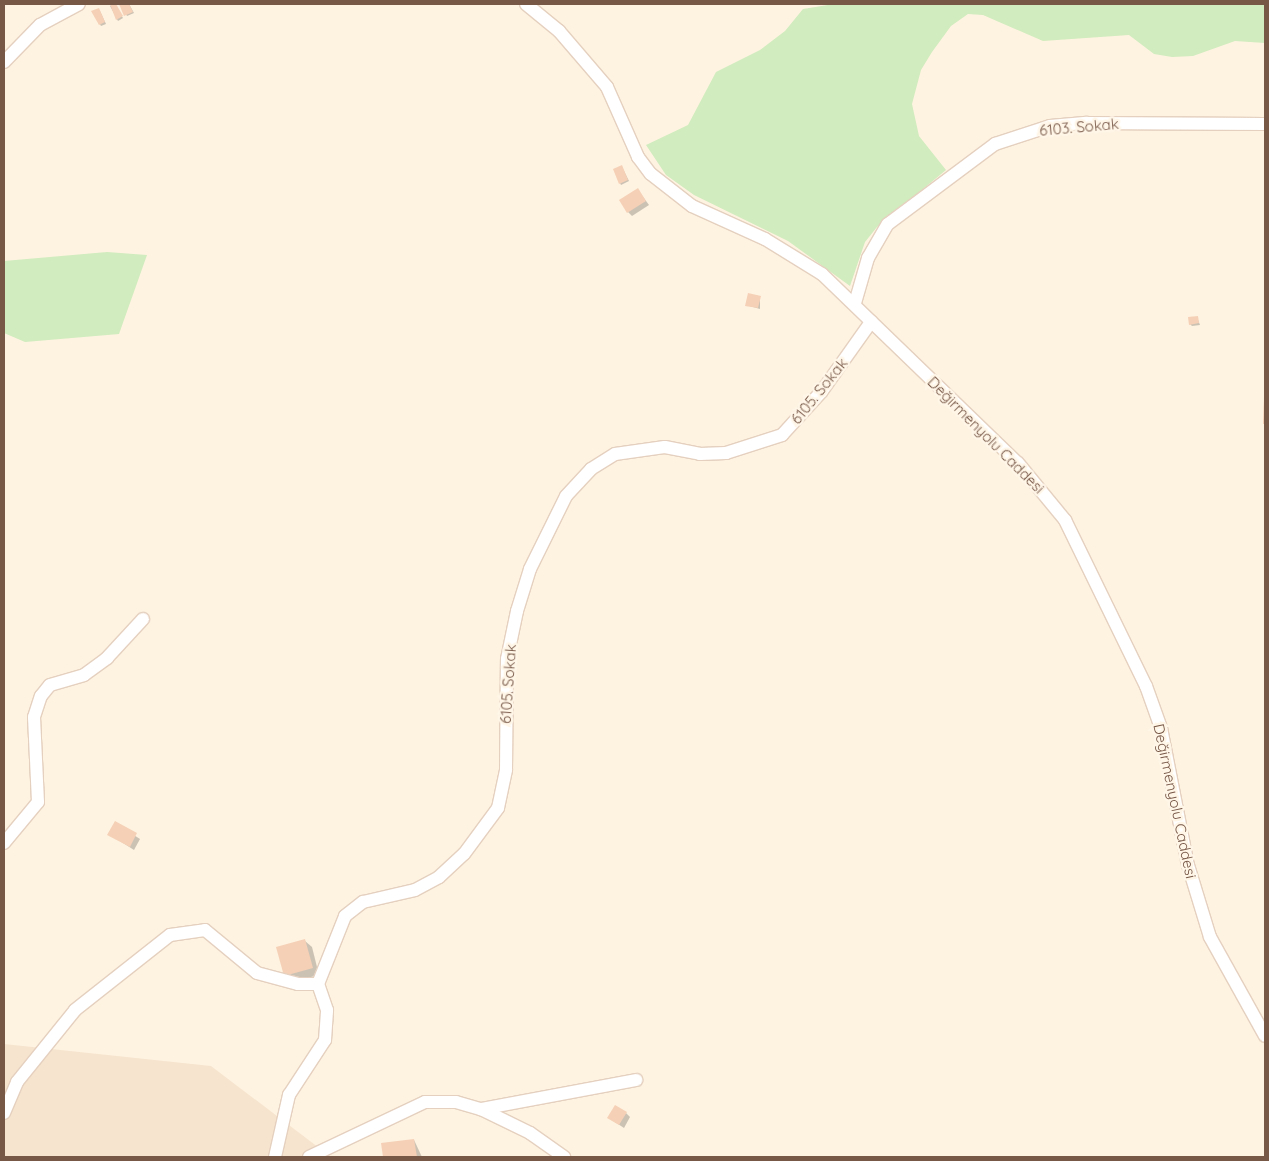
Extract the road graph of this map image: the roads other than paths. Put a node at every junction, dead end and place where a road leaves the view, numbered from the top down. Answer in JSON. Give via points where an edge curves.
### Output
{"nodes":[{"id":1,"x":79,"y":4,"type":"edge"},
{"id":2,"x":526,"y":4,"type":"edge"},
{"id":3,"x":4,"y":62,"type":"edge"},
{"id":4,"x":1265,"y":124,"type":"edge"},
{"id":5,"x":855,"y":303,"type":"junction"},
{"id":6,"x":871,"y":322,"type":"junction"},
{"id":7,"x":143,"y":619,"type":"dead end"},
{"id":8,"x":4,"y":843,"type":"edge"},
{"id":9,"x":318,"y":984,"type":"junction"},
{"id":10,"x":1265,"y":1036,"type":"edge"},
{"id":11,"x":636,"y":1080,"type":"dead end"},
{"id":12,"x":481,"y":1109,"type":"junction"},
{"id":13,"x":4,"y":1112,"type":"edge"},
{"id":14,"x":275,"y":1157,"type":"edge"},
{"id":15,"x":310,"y":1157,"type":"edge"},
{"id":16,"x":564,"y":1157,"type":"edge"}],
"edges":[{"from":1,"to":3,"type":"street","via":[[40,25]]},
{"from":2,"to":5,"type":"street","name":"Değirmenyolu Caddesi","via":[[559,31],[607,87],[638,157],[657,179],[692,206],[797,257]]},
{"from":4,"to":5,"type":"street","name":"6103. Sokak","via":[[1087,123],[1050,126],[995,144],[888,224],[868,258]]},
{"from":5,"to":6,"type":"street","name":"Değirmenyolu Caddesi"},
{"from":6,"to":9,"type":"street","name":"6105. Sokak","via":[[822,391],[782,435],[726,453],[700,454],[665,447],[615,454],[591,469],[566,496],[530,570],[517,611],[507,659],[506,770],[498,808],[464,854],[439,878],[415,890],[354,906],[345,916]]},
{"from":6,"to":10,"type":"street","name":"Değirmenyolu Caddesi","via":[[1018,463],[1065,520],[1131,649],[1152,703],[1171,770],[1192,882],[1210,937]]},
{"from":7,"to":8,"type":"street","via":[[107,658],[84,675],[50,685],[41,696],[34,717],[38,802]]},
{"from":9,"to":13,"type":"street","via":[[298,984],[257,973],[206,930],[170,935],[75,1010],[17,1082]]},
{"from":9,"to":14,"type":"street","via":[[327,1010],[325,1040],[289,1095]]},
{"from":11,"to":12,"type":"street"},
{"from":12,"to":15,"type":"street","via":[[456,1102],[425,1102]]},
{"from":12,"to":16,"type":"street","via":[[530,1133]]}]}
